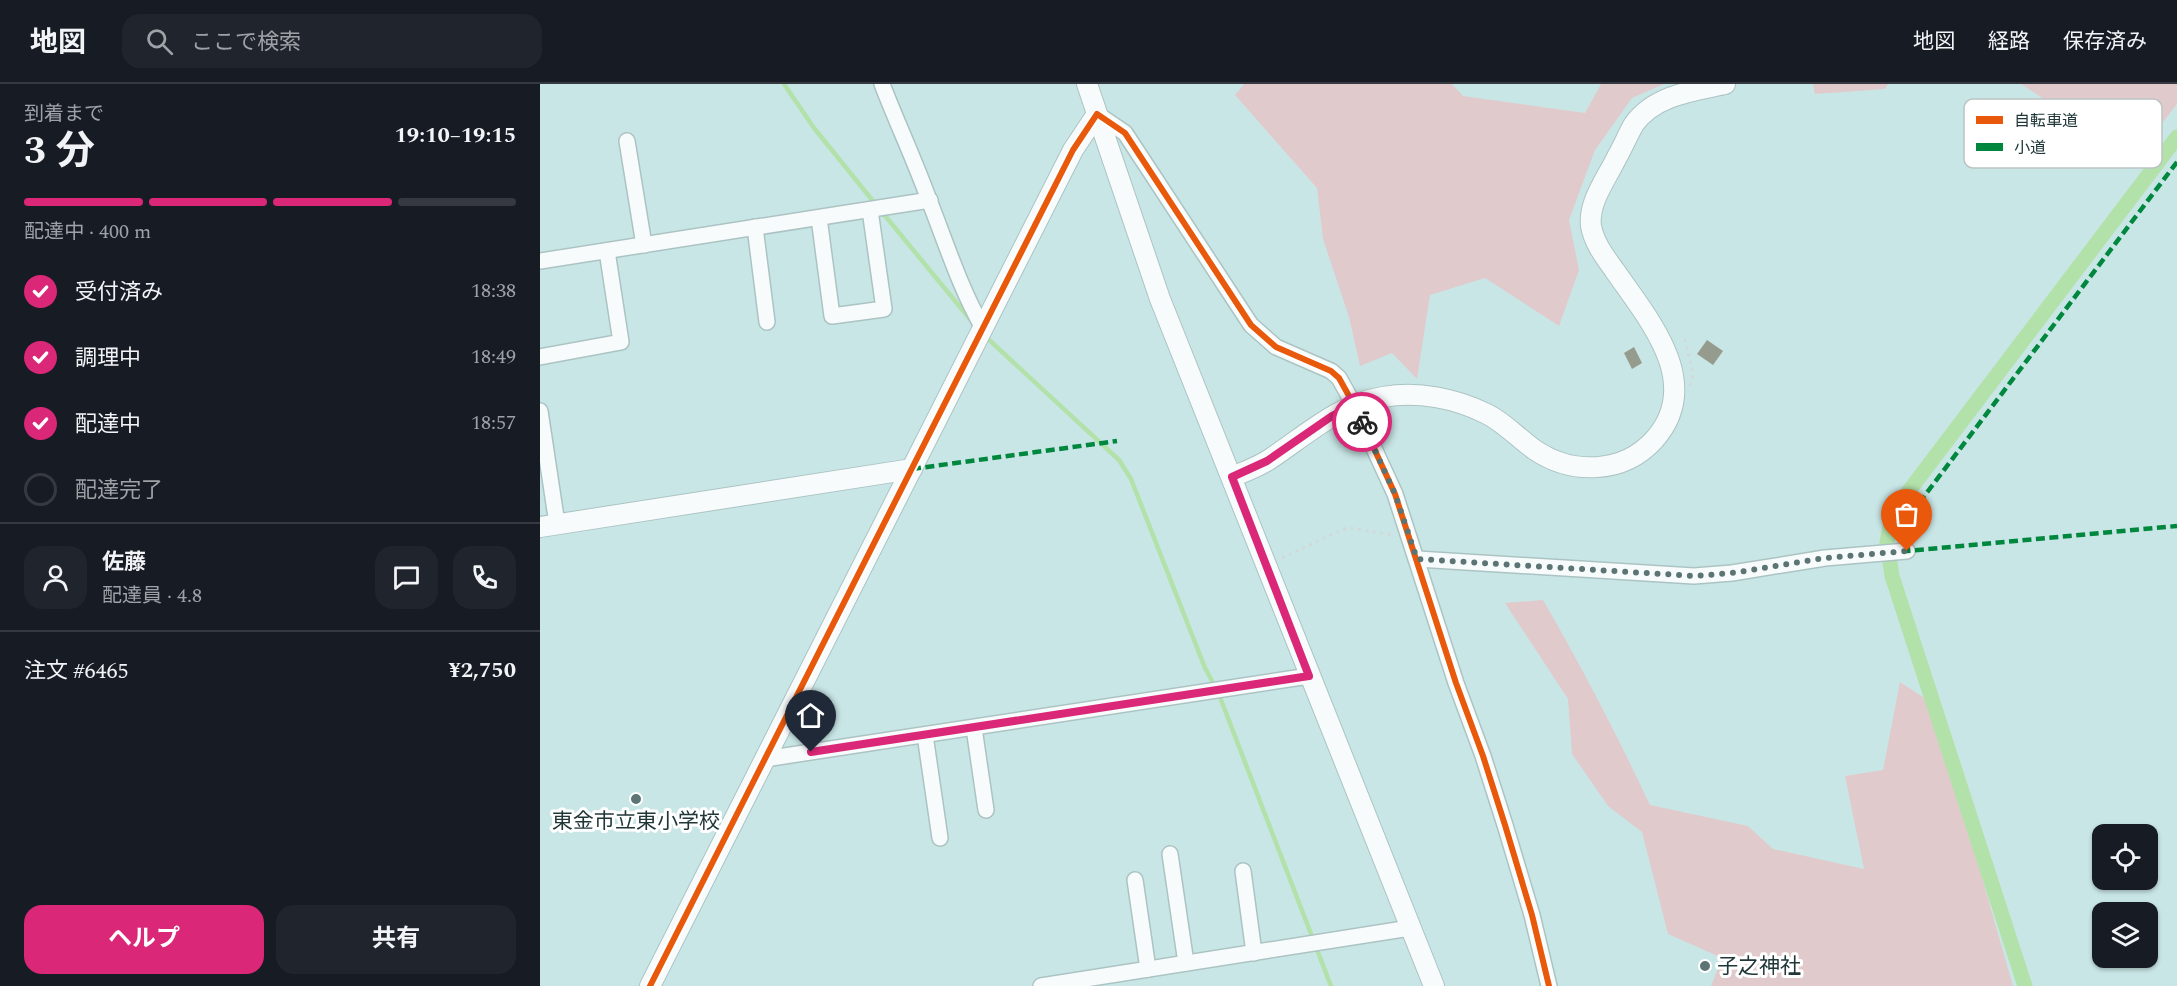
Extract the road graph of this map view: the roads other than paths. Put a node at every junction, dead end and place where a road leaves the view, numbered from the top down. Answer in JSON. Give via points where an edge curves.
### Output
{"nodes":[{"id":1,"x":882,"y":84,"type":"edge"},
{"id":2,"x":1087,"y":84,"type":"edge"},
{"id":3,"x":1725,"y":84,"type":"edge"},
{"id":4,"x":1097,"y":114,"type":"junction"},
{"id":5,"x":627,"y":141,"type":"dead end"},
{"id":6,"x":930,"y":200,"type":"junction"},
{"id":7,"x":870,"y":210,"type":"junction"},
{"id":8,"x":819,"y":218,"type":"junction"},
{"id":9,"x":755,"y":228,"type":"junction"},
{"id":10,"x":644,"y":245,"type":"junction"},
{"id":11,"x":607,"y":251,"type":"junction"},
{"id":12,"x":540,"y":261,"type":"edge"},
{"id":13,"x":767,"y":322,"type":"dead end"},
{"id":14,"x":983,"y":328,"type":"junction"},
{"id":15,"x":540,"y":357,"type":"edge"},
{"id":16,"x":1354,"y":405,"type":"junction"},
{"id":17,"x":540,"y":411,"type":"edge"},
{"id":18,"x":912,"y":469,"type":"junction"},
{"id":19,"x":1232,"y":477,"type":"junction"},
{"id":20,"x":549,"y":526,"type":"edge"},
{"id":21,"x":1907,"y":551,"type":"dead end"},
{"id":22,"x":1417,"y":559,"type":"junction"},
{"id":23,"x":1309,"y":676,"type":"junction"},
{"id":24,"x":974,"y":728,"type":"junction"},
{"id":25,"x":925,"y":735,"type":"junction"},
{"id":26,"x":765,"y":759,"type":"junction"},
{"id":27,"x":986,"y":810,"type":"dead end"},
{"id":28,"x":940,"y":838,"type":"dead end"},
{"id":29,"x":1170,"y":854,"type":"dead end"},
{"id":30,"x":1243,"y":871,"type":"dead end"},
{"id":31,"x":1135,"y":880,"type":"dead end"},
{"id":32,"x":1410,"y":928,"type":"junction"},
{"id":33,"x":1254,"y":953,"type":"junction"},
{"id":34,"x":1186,"y":963,"type":"junction"},
{"id":35,"x":1148,"y":969,"type":"junction"},
{"id":36,"x":1545,"y":985,"type":"edge"},
{"id":37,"x":650,"y":986,"type":"edge"},
{"id":38,"x":1041,"y":986,"type":"edge"},
{"id":39,"x":1434,"y":986,"type":"edge"}],
"edges":[{"from":1,"to":6,"type":"street"},
{"from":2,"to":4,"type":"street"},
{"from":3,"to":16,"type":"street","via":[[1670,97],[1651,106],[1635,124],[1592,207],[1591,226],[1598,246],[1660,338],[1670,361],[1674,397],[1667,421],[1653,441],[1631,457],[1606,467],[1583,468],[1537,452],[1489,415],[1460,403],[1433,396],[1383,397]]},
{"from":4,"to":14,"type":"street","via":[[1073,150]]},
{"from":4,"to":16,"type":"street","via":[[1125,134],[1251,325],[1276,347],[1331,371]]},
{"from":4,"to":19,"type":"street","via":[[1160,299]]},
{"from":5,"to":10,"type":"street"},
{"from":6,"to":7,"type":"street"},
{"from":6,"to":14,"type":"street","via":[[968,301]]},
{"from":7,"to":8,"type":"street"},
{"from":7,"to":8,"type":"street","via":[[884,309],[832,316]]},
{"from":8,"to":9,"type":"street"},
{"from":9,"to":10,"type":"street"},
{"from":9,"to":13,"type":"street"},
{"from":10,"to":11,"type":"street"},
{"from":11,"to":12,"type":"street"},
{"from":11,"to":15,"type":"street","via":[[621,342]]},
{"from":14,"to":18,"type":"street"},
{"from":16,"to":19,"type":"street","via":[[1267,461]]},
{"from":16,"to":22,"type":"street","via":[[1395,494]]},
{"from":17,"to":20,"type":"street"},
{"from":18,"to":20,"type":"street"},
{"from":18,"to":26,"type":"street"},
{"from":19,"to":23,"type":"street"},
{"from":21,"to":22,"type":"street","via":[[1695,576]]},
{"from":22,"to":36,"type":"street","via":[[1505,825],[1532,915]]},
{"from":23,"to":24,"type":"street"},
{"from":23,"to":32,"type":"street"},
{"from":24,"to":25,"type":"street"},
{"from":24,"to":27,"type":"street"},
{"from":25,"to":26,"type":"street"},
{"from":25,"to":28,"type":"street"},
{"from":26,"to":37,"type":"street"},
{"from":29,"to":34,"type":"street"},
{"from":30,"to":33,"type":"street"},
{"from":31,"to":35,"type":"street"},
{"from":32,"to":33,"type":"street"},
{"from":32,"to":39,"type":"street"},
{"from":33,"to":34,"type":"street"},
{"from":34,"to":35,"type":"street"},
{"from":35,"to":38,"type":"street"}]}
